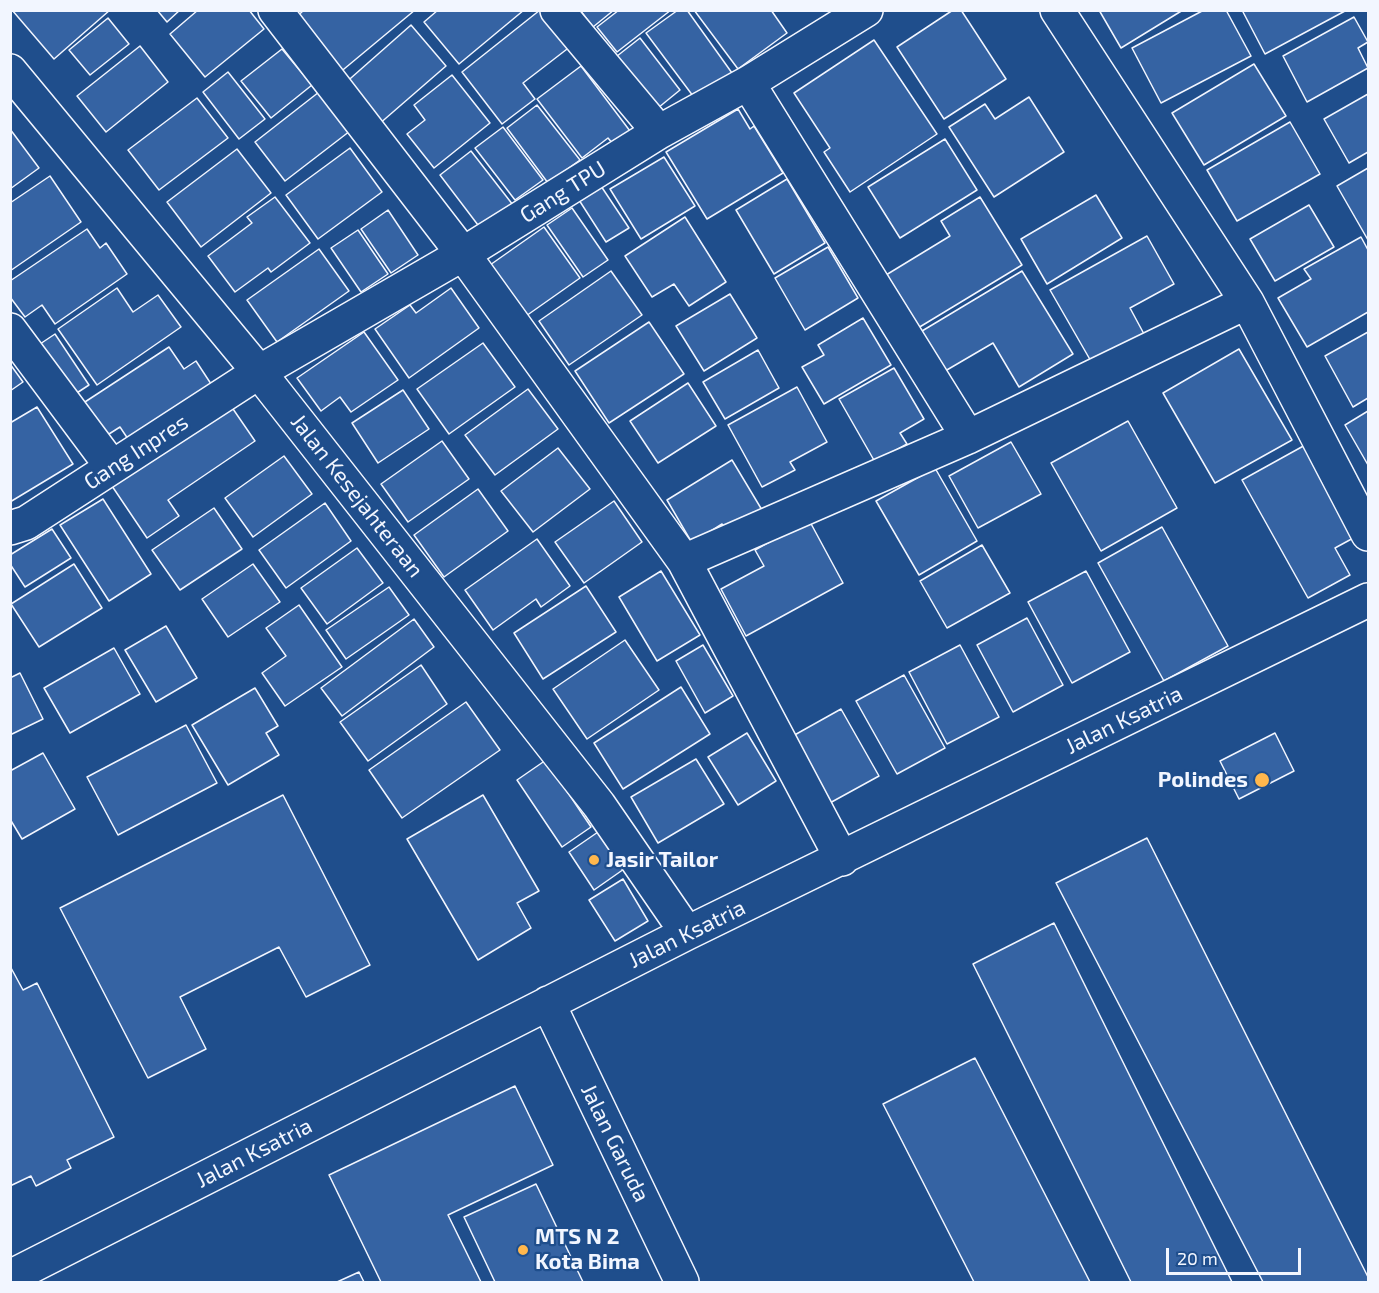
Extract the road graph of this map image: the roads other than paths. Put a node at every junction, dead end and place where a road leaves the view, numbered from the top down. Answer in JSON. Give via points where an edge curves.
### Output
{"nodes":[{"id":1,"x":275,"y":10,"type":"edge"},
{"id":2,"x":557,"y":10,"type":"edge"},
{"id":3,"x":866,"y":10,"type":"edge"},
{"id":4,"x":1057,"y":10,"type":"edge"},
{"id":5,"x":830,"y":20,"type":"edge"},
{"id":6,"x":10,"y":71,"type":"edge"},
{"id":7,"x":748,"y":83,"type":"junction"},
{"id":8,"x":659,"y":132,"type":"junction"},
{"id":9,"x":463,"y":254,"type":"junction"},
{"id":10,"x":1247,"y":302,"type":"junction"},
{"id":11,"x":10,"y":330,"type":"edge"},
{"id":12,"x":259,"y":372,"type":"junction"},
{"id":13,"x":968,"y":436,"type":"junction"},
{"id":14,"x":112,"y":467,"type":"junction"},
{"id":15,"x":1365,"y":519,"type":"edge"},
{"id":16,"x":10,"y":528,"type":"edge"},
{"id":17,"x":684,"y":561,"type":"junction"},
{"id":18,"x":1368,"y":600,"type":"edge"},
{"id":19,"x":842,"y":859,"type":"junction"},
{"id":20,"x":687,"y":933,"type":"junction"},
{"id":21,"x":548,"y":1003,"type":"junction"},
{"id":22,"x":10,"y":1276,"type":"edge"},
{"id":23,"x":682,"y":1282,"type":"edge"}],
"edges":[{"from":1,"to":9,"type":"street"},
{"from":2,"to":8,"type":"street"},
{"from":3,"to":5,"type":"street","name":"Gang TPU"},
{"from":4,"to":10,"type":"street"},
{"from":5,"to":7,"type":"street","name":"Gang TPU"},
{"from":6,"to":12,"type":"street","name":"Jalan Kesejahteraan"},
{"from":7,"to":8,"type":"street","name":"Gang TPU"},
{"from":7,"to":13,"type":"street"},
{"from":8,"to":9,"type":"street","name":"Gang TPU"},
{"from":9,"to":12,"type":"street","name":"Gang TPU"},
{"from":9,"to":17,"type":"street"},
{"from":10,"to":13,"type":"street"},
{"from":10,"to":15,"type":"street"},
{"from":11,"to":14,"type":"street"},
{"from":12,"to":14,"type":"street","name":"Gang Inpres"},
{"from":12,"to":20,"type":"street","name":"Jalan Kesejahteraan","via":[[599,805]]},
{"from":13,"to":17,"type":"street"},
{"from":14,"to":16,"type":"street","name":"Gang Inpres","via":[[26,523]]},
{"from":17,"to":19,"type":"street"},
{"from":18,"to":19,"type":"street","name":"Jalan Ksatria"},
{"from":19,"to":20,"type":"street","name":"Jalan Ksatria"},
{"from":20,"to":21,"type":"street","name":"Jalan Ksatria"},
{"from":21,"to":22,"type":"street","name":"Jalan Ksatria"},
{"from":21,"to":23,"type":"street","name":"Jalan Garuda"}]}
